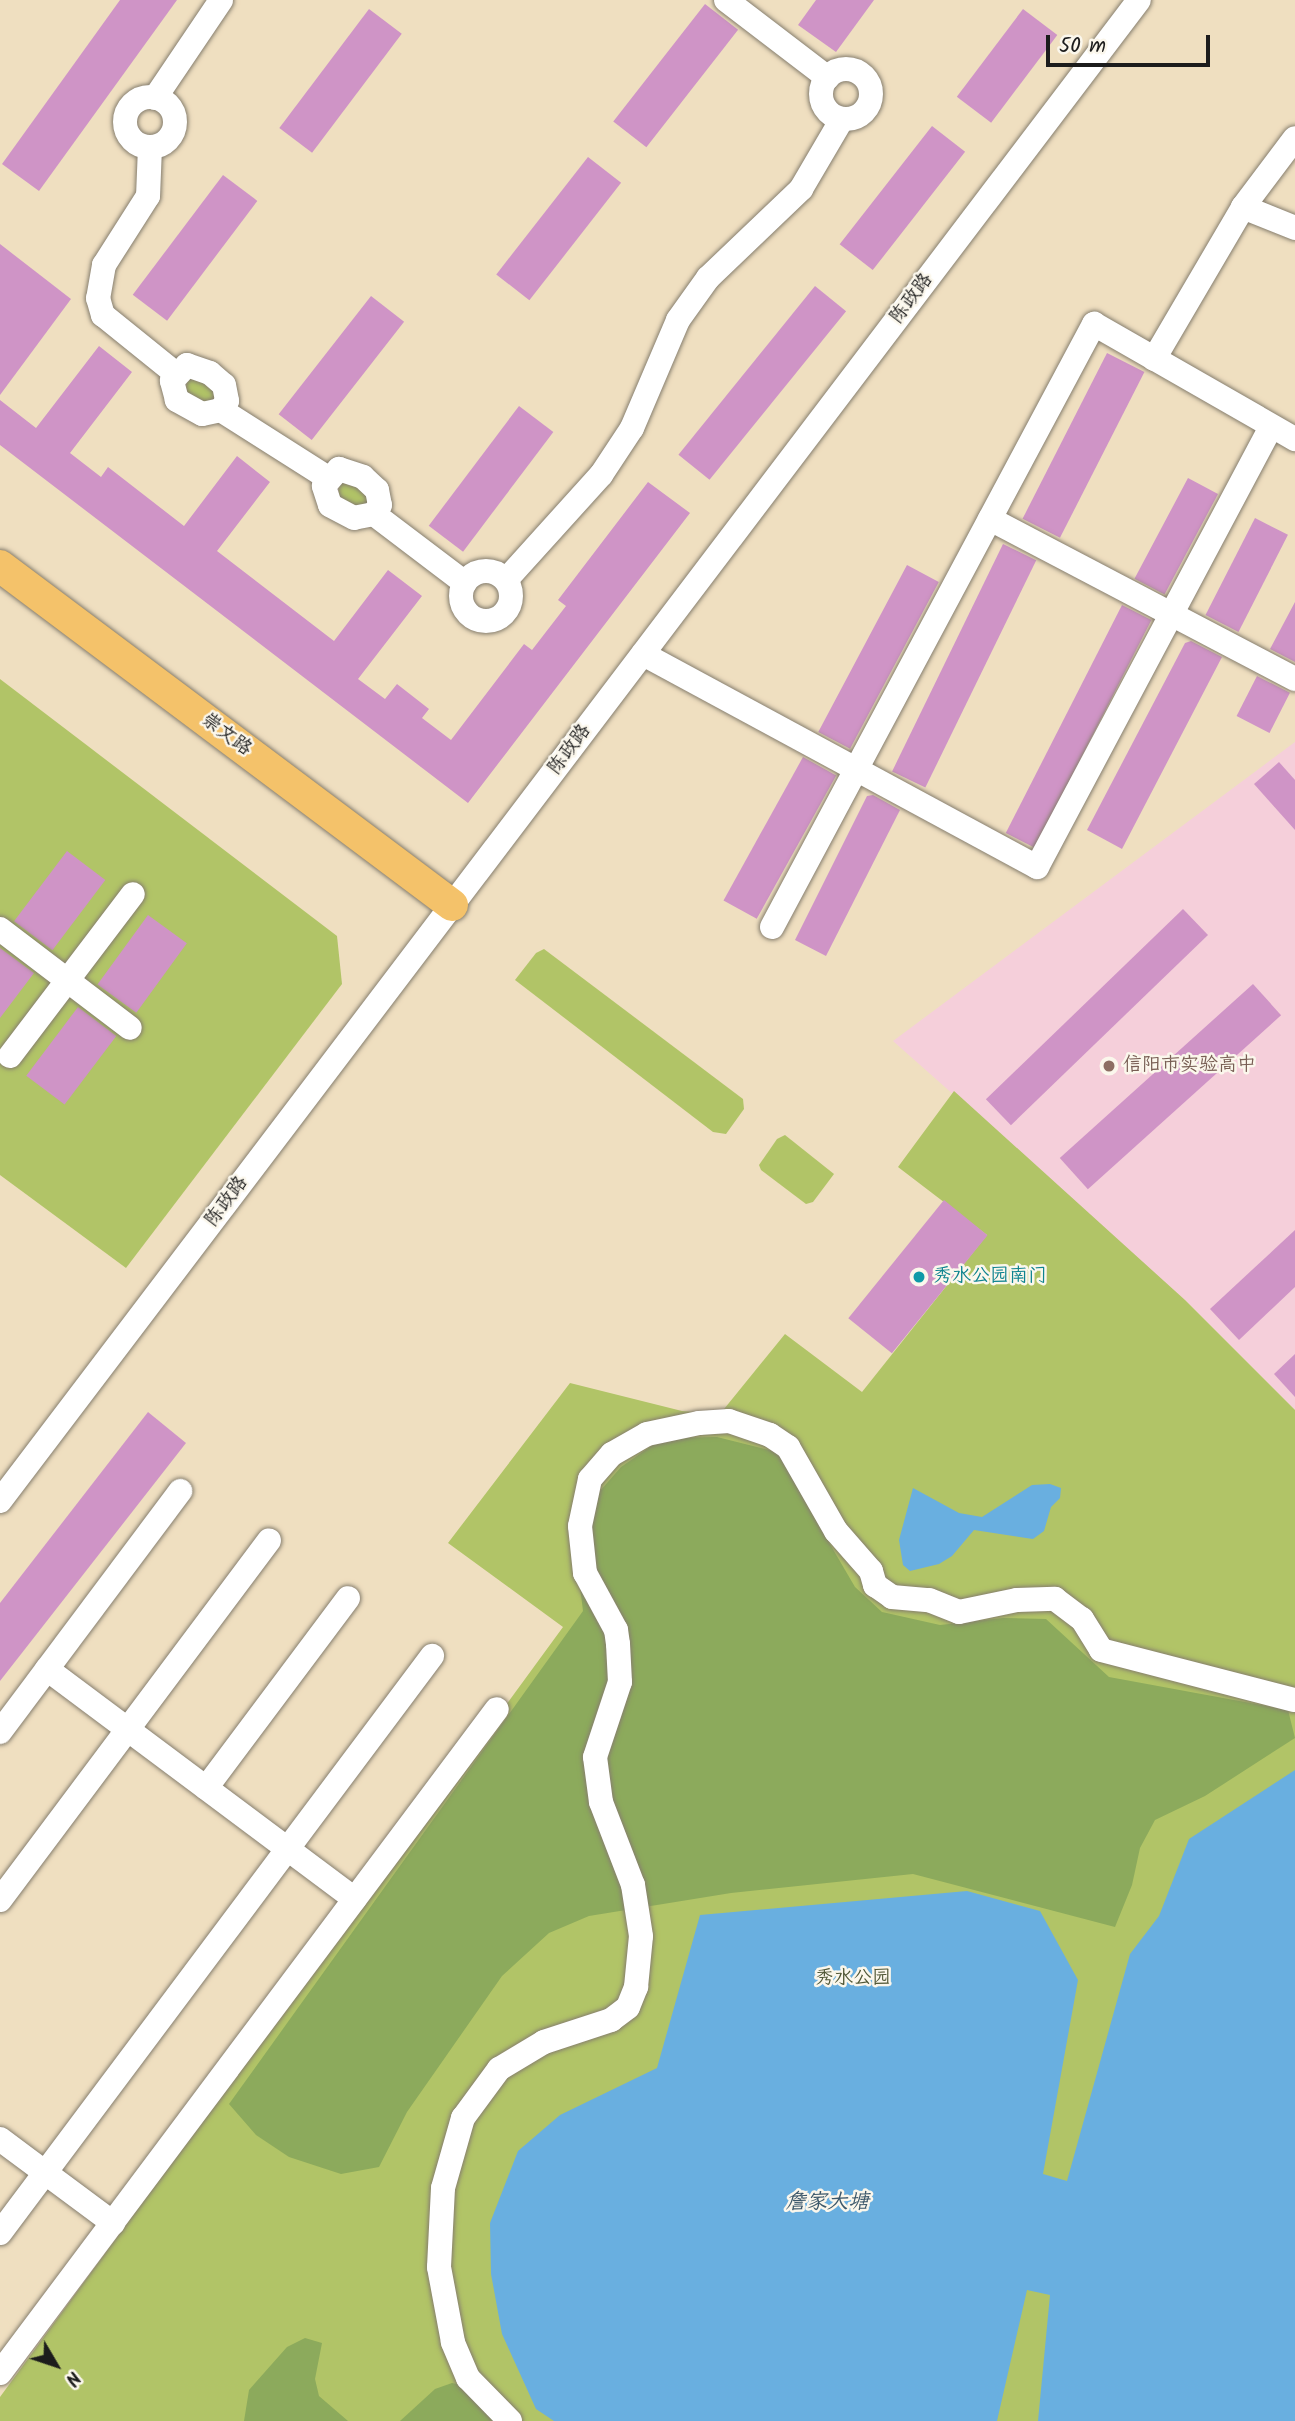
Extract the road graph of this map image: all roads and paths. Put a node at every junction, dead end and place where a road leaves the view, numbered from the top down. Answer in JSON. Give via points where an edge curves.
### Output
{"nodes":[{"id":1,"x":221,"y":0,"type":"edge"},
{"id":2,"x":726,"y":0,"type":"edge"},
{"id":3,"x":1139,"y":0,"type":"edge"},
{"id":4,"x":828,"y":78,"type":"junction"},
{"id":5,"x":155,"y":98,"type":"junction"},
{"id":6,"x":842,"y":119,"type":"junction"},
{"id":7,"x":1295,"y":138,"type":"edge"},
{"id":8,"x":150,"y":147,"type":"junction"},
{"id":9,"x":1243,"y":206,"type":"junction"},
{"id":10,"x":1295,"y":228,"type":"edge"},
{"id":11,"x":1154,"y":359,"type":"junction"},
{"id":12,"x":175,"y":373,"type":"junction"},
{"id":13,"x":221,"y":410,"type":"junction"},
{"id":14,"x":1270,"y":426,"type":"junction"},
{"id":15,"x":1295,"y":439,"type":"edge"},
{"id":16,"x":328,"y":478,"type":"junction"},
{"id":17,"x":373,"y":514,"type":"junction"},
{"id":18,"x":990,"y":519,"type":"junction"},
{"id":19,"x":0,"y":566,"type":"edge"},
{"id":20,"x":506,"y":580,"type":"junction"},
{"id":21,"x":465,"y":583,"type":"junction"},
{"id":22,"x":1168,"y":613,"type":"junction"},
{"id":23,"x":643,"y":654,"type":"junction"},
{"id":24,"x":1295,"y":679,"type":"edge"},
{"id":25,"x":857,"y":769,"type":"junction"},
{"id":26,"x":133,"y":894,"type":"dead end"},
{"id":27,"x":453,"y":905,"type":"junction"},
{"id":28,"x":772,"y":926,"type":"dead end"},
{"id":29,"x":0,"y":929,"type":"edge"},
{"id":30,"x":68,"y":980,"type":"junction"},
{"id":31,"x":130,"y":1028,"type":"dead end"},
{"id":32,"x":10,"y":1056,"type":"dead end"},
{"id":33,"x":4,"y":1489,"type":"edge"},
{"id":34,"x":180,"y":1491,"type":"dead end"},
{"id":35,"x":269,"y":1540,"type":"dead end"},
{"id":36,"x":348,"y":1598,"type":"dead end"},
{"id":37,"x":432,"y":1656,"type":"dead end"},
{"id":38,"x":47,"y":1669,"type":"junction"},
{"id":39,"x":1295,"y":1700,"type":"edge"},
{"id":40,"x":497,"y":1709,"type":"dead end"},
{"id":41,"x":128,"y":1729,"type":"junction"},
{"id":42,"x":0,"y":1732,"type":"edge"},
{"id":43,"x":206,"y":1788,"type":"junction"},
{"id":44,"x":288,"y":1849,"type":"junction"},
{"id":45,"x":355,"y":1899,"type":"junction"},
{"id":46,"x":0,"y":1900,"type":"edge"},
{"id":47,"x":0,"y":2139,"type":"edge"},
{"id":48,"x":46,"y":2173,"type":"junction"},
{"id":49,"x":113,"y":2223,"type":"junction"},
{"id":50,"x":0,"y":2233,"type":"edge"},
{"id":51,"x":0,"y":2373,"type":"edge"},
{"id":52,"x":510,"y":2421,"type":"edge"}],
"edges":[{"from":1,"to":5,"type":"street"},
{"from":2,"to":4,"type":"street"},
{"from":3,"to":23,"type":"street","name":"陈政路"},
{"from":4,"to":6,"type":"street","via":[[821,93],[824,105]]},
{"from":4,"to":6,"type":"street","via":[[845,69],[857,71],[871,89],[864,111]]},
{"from":5,"to":8,"type":"street","via":[[170,106],[175,129],[169,140]]},
{"from":5,"to":8,"type":"street","via":[[137,101],[125,121],[135,142]]},
{"from":6,"to":20,"type":"street","via":[[801,189],[708,278],[678,320],[632,428],[601,475]]},
{"from":7,"to":9,"type":"street"},
{"from":8,"to":12,"type":"street","via":[[153,172],[148,196],[140,216],[104,265],[98,298],[103,316]]},
{"from":9,"to":10,"type":"street"},
{"from":9,"to":11,"type":"street"},
{"from":11,"to":14,"type":"street"},
{"from":11,"to":18,"type":"street","via":[[1094,324]]},
{"from":12,"to":13,"type":"street","via":[[177,400],[202,414]]},
{"from":12,"to":13,"type":"street","via":[[187,365],[217,377],[228,401]]},
{"from":13,"to":16,"type":"street"},
{"from":14,"to":15,"type":"street"},
{"from":14,"to":22,"type":"street"},
{"from":16,"to":17,"type":"street","via":[[324,486],[330,505],[354,518]]},
{"from":16,"to":17,"type":"street","via":[[340,470],[369,481],[380,505]]},
{"from":17,"to":21,"type":"street"},
{"from":18,"to":22,"type":"street"},
{"from":18,"to":25,"type":"street"},
{"from":19,"to":27,"type":"main road","name":"崇文路"},
{"from":20,"to":21,"type":"street","via":[[485,571]]},
{"from":20,"to":21,"type":"street","via":[[511,591],[505,614],[482,621],[463,607]]},
{"from":22,"to":24,"type":"street"},
{"from":22,"to":25,"type":"street","via":[[1037,867]]},
{"from":23,"to":25,"type":"street"},
{"from":23,"to":27,"type":"street","name":"陈政路"},
{"from":25,"to":28,"type":"street"},
{"from":26,"to":30,"type":"street"},
{"from":27,"to":33,"type":"street","name":"陈政路"},
{"from":29,"to":30,"type":"street"},
{"from":30,"to":31,"type":"street"},
{"from":30,"to":32,"type":"street"},
{"from":34,"to":38,"type":"street"},
{"from":35,"to":41,"type":"street"},
{"from":36,"to":43,"type":"street"},
{"from":37,"to":44,"type":"street"},
{"from":38,"to":41,"type":"street"},
{"from":38,"to":42,"type":"street"},
{"from":39,"to":52,"type":"street","via":[[1101,1650],[1082,1619],[1055,1599],[1017,1600],[960,1612],[929,1600],[892,1597],[875,1585],[870,1571],[836,1531],[788,1447],[770,1435],[729,1421],[699,1423],[647,1434],[612,1454],[590,1479],[580,1526],[585,1573],[616,1630],[618,1644],[620,1682],[595,1757],[601,1802],[633,1885],[641,1936],[636,1987],[628,2007],[611,2020],[544,2042],[499,2069],[463,2118],[443,2188],[439,2267],[453,2342],[468,2378]]},
{"from":40,"to":45,"type":"street"},
{"from":41,"to":43,"type":"street"},
{"from":41,"to":46,"type":"street"},
{"from":43,"to":44,"type":"street"},
{"from":44,"to":45,"type":"street"},
{"from":44,"to":48,"type":"street"},
{"from":45,"to":49,"type":"street"},
{"from":47,"to":48,"type":"street"},
{"from":48,"to":49,"type":"street"},
{"from":48,"to":50,"type":"street"},
{"from":49,"to":51,"type":"street"}]}
